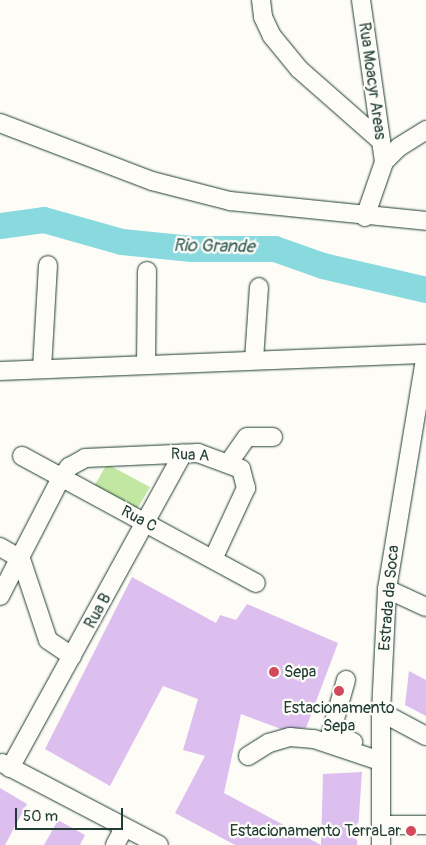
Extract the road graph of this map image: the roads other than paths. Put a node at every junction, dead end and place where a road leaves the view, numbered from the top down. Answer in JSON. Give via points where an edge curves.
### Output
{"nodes":[{"id":1,"x":261,"y":0,"type":"edge"},
{"id":2,"x":360,"y":0,"type":"edge"},
{"id":3,"x":0,"y":123,"type":"edge"},
{"id":4,"x":426,"y":130,"type":"edge"},
{"id":5,"x":381,"y":141,"type":"junction"},
{"id":6,"x":384,"y":162,"type":"junction"},
{"id":7,"x":364,"y":217,"type":"junction"},
{"id":8,"x":426,"y":221,"type":"edge"},
{"id":9,"x":48,"y":265,"type":"dead end"},
{"id":10,"x":147,"y":271,"type":"dead end"},
{"id":11,"x":259,"y":287,"type":"dead end"},
{"id":12,"x":426,"y":354,"type":"edge"},
{"id":13,"x":254,"y":360,"type":"junction"},
{"id":14,"x":146,"y":365,"type":"junction"},
{"id":15,"x":42,"y":369,"type":"junction"},
{"id":16,"x":0,"y":371,"type":"edge"},
{"id":17,"x":273,"y":437,"type":"dead end"},
{"id":18,"x":183,"y":453,"type":"junction"},
{"id":19,"x":22,"y":456,"type":"dead end"},
{"id":20,"x":230,"y":461,"type":"junction"},
{"id":21,"x":65,"y":473,"type":"junction"},
{"id":22,"x":147,"y":522,"type":"junction"},
{"id":23,"x":0,"y":547,"type":"edge"},
{"id":24,"x":21,"y":559,"type":"junction"},
{"id":25,"x":213,"y":559,"type":"junction"},
{"id":26,"x":256,"y":583,"type":"dead end"},
{"id":27,"x":387,"y":589,"type":"junction"},
{"id":28,"x":0,"y":596,"type":"edge"},
{"id":29,"x":426,"y":607,"type":"edge"},
{"id":30,"x":72,"y":656,"type":"junction"},
{"id":31,"x":346,"y":680,"type":"dead end"},
{"id":32,"x":381,"y":712,"type":"junction"},
{"id":33,"x":331,"y":733,"type":"junction"},
{"id":34,"x":426,"y":736,"type":"edge"},
{"id":35,"x":314,"y":739,"type":"junction"},
{"id":36,"x":380,"y":755,"type":"junction"},
{"id":37,"x":248,"y":756,"type":"dead end"},
{"id":38,"x":5,"y":765,"type":"edge"},
{"id":39,"x":381,"y":825,"type":"junction"},
{"id":40,"x":426,"y":825,"type":"edge"},
{"id":41,"x":124,"y":828,"type":"junction"},
{"id":42,"x":115,"y":845,"type":"edge"},
{"id":43,"x":159,"y":845,"type":"edge"},
{"id":44,"x":381,"y":845,"type":"edge"}],
"edges":[{"from":1,"to":5,"type":"street","via":[[263,17],[272,36],[299,69]]},
{"from":2,"to":5,"type":"street","name":"Rua Moacyr Areas"},
{"from":3,"to":7,"type":"street","via":[[152,180],[230,202]]},
{"from":4,"to":6,"type":"street","via":[[399,147]]},
{"from":5,"to":6,"type":"street","name":"Rua Moacyr Areas"},
{"from":6,"to":7,"type":"street","via":[[376,174]]},
{"from":7,"to":8,"type":"street"},
{"from":9,"to":15,"type":"street"},
{"from":10,"to":14,"type":"street"},
{"from":11,"to":13,"type":"street"},
{"from":12,"to":13,"type":"street"},
{"from":12,"to":27,"type":"street","name":"Estrada da Soca"},
{"from":13,"to":14,"type":"street"},
{"from":14,"to":15,"type":"street"},
{"from":15,"to":16,"type":"street"},
{"from":17,"to":20,"type":"street","via":[[247,437]]},
{"from":18,"to":20,"type":"street","name":"Rua A","via":[[211,454]]},
{"from":18,"to":21,"type":"street","name":"Rua A","via":[[85,458]]},
{"from":18,"to":22,"type":"street","name":"Rua B"},
{"from":19,"to":21,"type":"street","name":"Rua C"},
{"from":20,"to":25,"type":"street","name":"Rua A","via":[[245,474],[246,488]]},
{"from":21,"to":22,"type":"street","name":"Rua C"},
{"from":21,"to":24,"type":"street"},
{"from":22,"to":25,"type":"street","name":"Rua C"},
{"from":22,"to":30,"type":"street","name":"Rua B"},
{"from":23,"to":24,"type":"street"},
{"from":24,"to":28,"type":"street"},
{"from":24,"to":30,"type":"street","via":[[38,602],[44,633],[52,644]]},
{"from":25,"to":26,"type":"street","name":"Rua C"},
{"from":27,"to":29,"type":"street"},
{"from":27,"to":32,"type":"street","name":"Estrada da Soca"},
{"from":30,"to":38,"type":"street","name":"Rua B"},
{"from":31,"to":33,"type":"street"},
{"from":32,"to":34,"type":"street"},
{"from":32,"to":36,"type":"street","name":"Estrada da Soca"},
{"from":33,"to":35,"type":"street"},
{"from":33,"to":36,"type":"street"},
{"from":35,"to":36,"type":"street"},
{"from":35,"to":37,"type":"street","via":[[290,737],[269,743]]},
{"from":36,"to":39,"type":"street","name":"Estrada da Soca"},
{"from":38,"to":41,"type":"street"},
{"from":39,"to":40,"type":"street"},
{"from":39,"to":44,"type":"street","name":"Estrada da Soca"},
{"from":41,"to":42,"type":"street"},
{"from":41,"to":43,"type":"street"}]}
